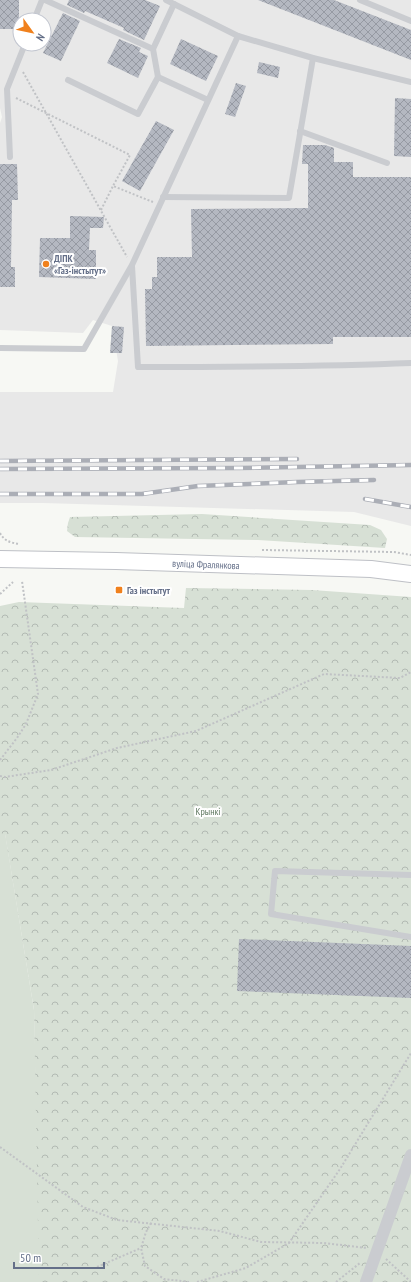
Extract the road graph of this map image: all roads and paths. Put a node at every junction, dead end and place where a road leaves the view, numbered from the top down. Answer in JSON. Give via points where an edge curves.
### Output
{"nodes":[{"id":1,"x":44,"y":0,"type":"edge"},
{"id":2,"x":166,"y":0,"type":"edge"},
{"id":3,"x":360,"y":0,"type":"edge"},
{"id":4,"x":174,"y":4,"type":"junction"},
{"id":5,"x":38,"y":12,"type":"edge"},
{"id":6,"x":411,"y":21,"type":"edge"},
{"id":7,"x":238,"y":36,"type":"junction"},
{"id":8,"x":153,"y":49,"type":"junction"},
{"id":9,"x":22,"y":52,"type":"edge"},
{"id":10,"x":313,"y":58,"type":"junction"},
{"id":11,"x":18,"y":62,"type":"junction"},
{"id":12,"x":158,"y":77,"type":"junction"},
{"id":13,"x":68,"y":80,"type":"dead end"},
{"id":14,"x":411,"y":82,"type":"edge"},
{"id":15,"x":7,"y":94,"type":"junction"},
{"id":16,"x":208,"y":100,"type":"junction"},
{"id":17,"x":46,"y":113,"type":"junction"},
{"id":18,"x":300,"y":131,"type":"junction"},
{"id":19,"x":10,"y":157,"type":"dead end"},
{"id":20,"x":388,"y":163,"type":"dead end"},
{"id":21,"x":113,"y":186,"type":"junction"},
{"id":22,"x":163,"y":197,"type":"junction"},
{"id":23,"x":159,"y":205,"type":"junction"},
{"id":24,"x":101,"y":210,"type":"junction"},
{"id":25,"x":132,"y":265,"type":"junction"},
{"id":26,"x":0,"y":348,"type":"edge"},
{"id":27,"x":411,"y":363,"type":"edge"},
{"id":28,"x":0,"y":560,"type":"edge"},
{"id":29,"x":411,"y":574,"type":"edge"},
{"id":30,"x":22,"y":581,"type":"dead end"},
{"id":31,"x":13,"y":582,"type":"dead end"},
{"id":32,"x":0,"y":594,"type":"edge"},
{"id":33,"x":411,"y":672,"type":"edge"},
{"id":34,"x":0,"y":760,"type":"edge"},
{"id":35,"x":0,"y":776,"type":"edge"},
{"id":36,"x":411,"y":875,"type":"edge"},
{"id":37,"x":411,"y":937,"type":"edge"},
{"id":38,"x":411,"y":1053,"type":"edge"},
{"id":39,"x":0,"y":1147,"type":"edge"},
{"id":40,"x":411,"y":1155,"type":"edge"},
{"id":41,"x":151,"y":1223,"type":"junction"},
{"id":42,"x":289,"y":1242,"type":"junction"},
{"id":43,"x":141,"y":1248,"type":"junction"},
{"id":44,"x":378,"y":1249,"type":"junction"},
{"id":45,"x":360,"y":1263,"type":"dead end"},
{"id":46,"x":97,"y":1267,"type":"dead end"},
{"id":47,"x":189,"y":1282,"type":"edge"},
{"id":48,"x":197,"y":1282,"type":"edge"},
{"id":49,"x":336,"y":1282,"type":"edge"},
{"id":50,"x":366,"y":1282,"type":"edge"},
{"id":51,"x":411,"y":1282,"type":"edge"}],
"edges":[{"from":1,"to":5,"type":"lane"},
{"from":1,"to":8,"type":"lane"},
{"from":2,"to":4,"type":"lane"},
{"from":3,"to":6,"type":"lane"},
{"from":4,"to":7,"type":"lane"},
{"from":4,"to":8,"type":"lane"},
{"from":7,"to":10,"type":"lane"},
{"from":7,"to":16,"type":"lane"},
{"from":8,"to":12,"type":"lane"},
{"from":9,"to":11,"type":"lane"},
{"from":10,"to":14,"type":"lane"},
{"from":10,"to":18,"type":"lane"},
{"from":11,"to":15,"type":"lane"},
{"from":11,"to":17,"type":"path"},
{"from":12,"to":13,"type":"lane","via":[[138,114]]},
{"from":12,"to":16,"type":"lane"},
{"from":15,"to":17,"type":"path"},
{"from":15,"to":19,"type":"lane"},
{"from":16,"to":22,"type":"lane"},
{"from":17,"to":21,"type":"path","via":[[130,154]]},
{"from":17,"to":24,"type":"path"},
{"from":18,"to":20,"type":"lane"},
{"from":18,"to":22,"type":"lane","via":[[289,198]]},
{"from":21,"to":23,"type":"path"},
{"from":21,"to":24,"type":"path"},
{"from":22,"to":23,"type":"lane"},
{"from":23,"to":25,"type":"lane"},
{"from":24,"to":25,"type":"path"},
{"from":25,"to":26,"type":"lane","via":[[84,349]]},
{"from":25,"to":27,"type":"lane","via":[[138,366],[230,367]]},
{"from":28,"to":29,"type":"main road","name":"вуліца Фралянкова","via":[[363,569]]},
{"from":30,"to":34,"type":"path","via":[[38,694],[26,724]]},
{"from":31,"to":32,"type":"path"},
{"from":33,"to":35,"type":"path","via":[[400,678],[324,674],[196,731],[117,748],[51,770]]},
{"from":36,"to":37,"type":"lane","via":[[275,871],[271,914]]},
{"from":38,"to":42,"type":"path","via":[[340,1169]]},
{"from":39,"to":41,"type":"path","via":[[83,1207],[117,1220]]},
{"from":40,"to":44,"type":"street"},
{"from":41,"to":42,"type":"path","via":[[220,1231],[261,1242]]},
{"from":41,"to":43,"type":"path"},
{"from":42,"to":44,"type":"path"},
{"from":42,"to":48,"type":"path","via":[[246,1268]]},
{"from":43,"to":46,"type":"path"},
{"from":43,"to":47,"type":"path","via":[[145,1266],[164,1279]]},
{"from":44,"to":50,"type":"street"},
{"from":44,"to":51,"type":"path"},
{"from":45,"to":49,"type":"path"}]}
